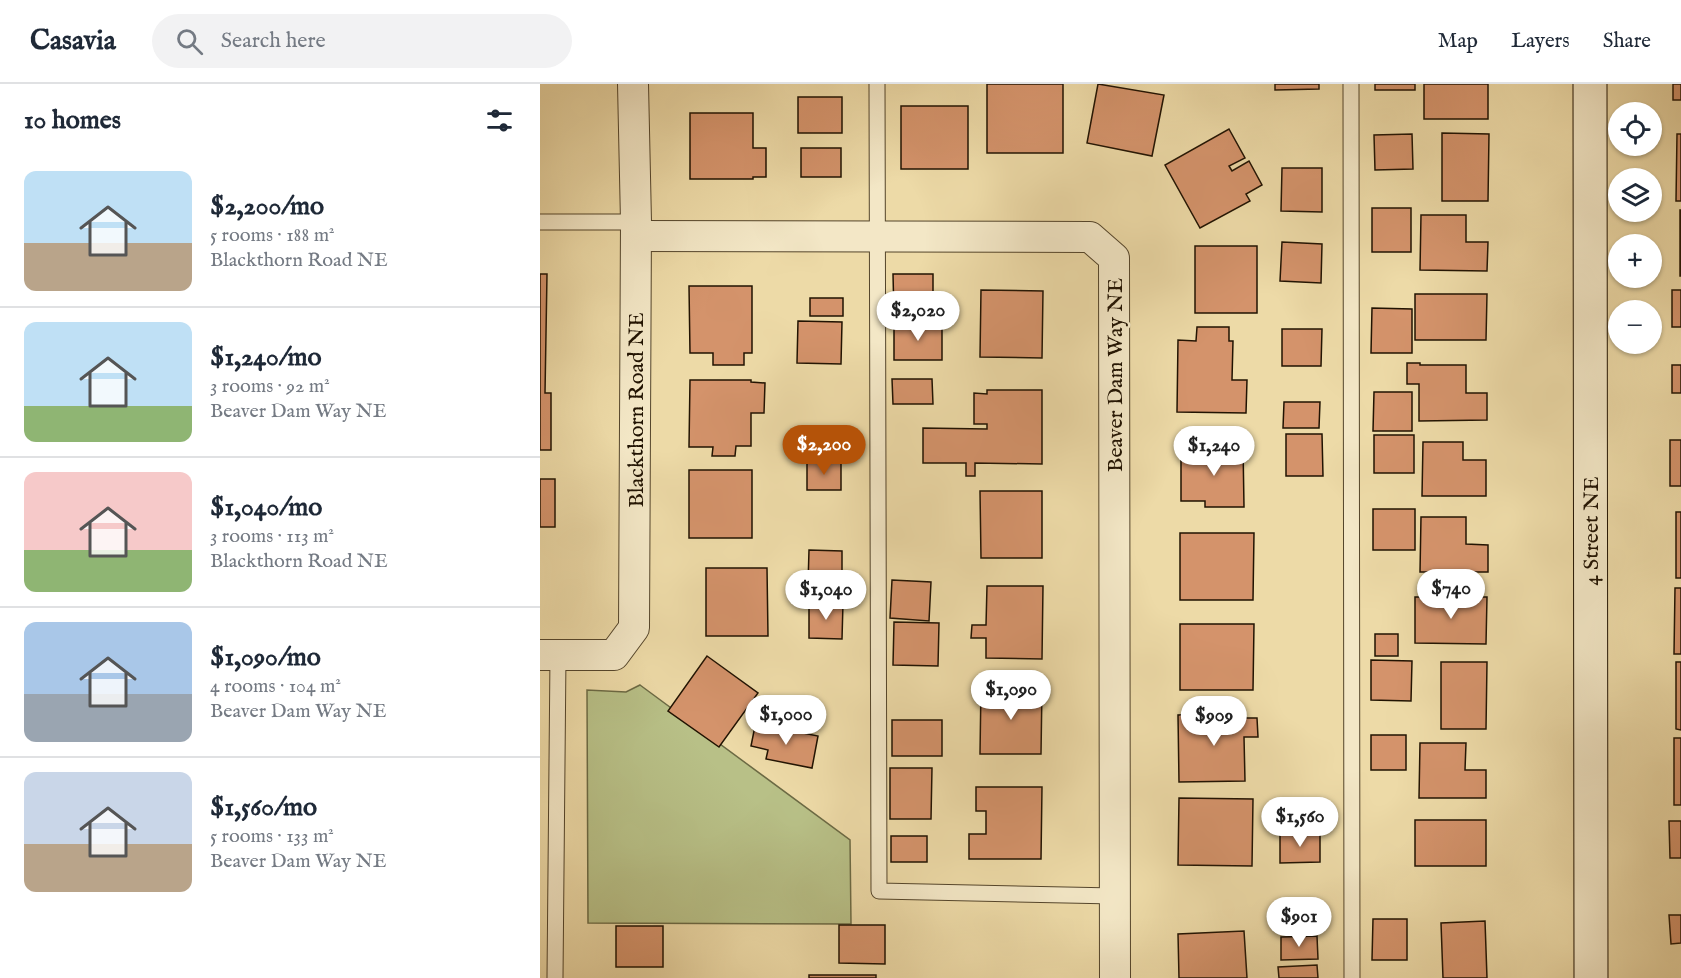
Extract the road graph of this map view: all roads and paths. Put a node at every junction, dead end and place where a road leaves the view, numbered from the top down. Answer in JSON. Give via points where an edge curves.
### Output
{"nodes":[{"id":1,"x":633,"y":84,"type":"edge"},
{"id":2,"x":877,"y":84,"type":"edge"},
{"id":3,"x":1351,"y":84,"type":"edge"},
{"id":4,"x":1590,"y":84,"type":"edge"},
{"id":5,"x":540,"y":222,"type":"edge"},
{"id":6,"x":636,"y":229,"type":"junction"},
{"id":7,"x":877,"y":238,"type":"junction"},
{"id":8,"x":549,"y":655,"type":"edge"},
{"id":9,"x":1115,"y":896,"type":"junction"},
{"id":10,"x":555,"y":978,"type":"edge"},
{"id":11,"x":1115,"y":978,"type":"edge"},
{"id":12,"x":1352,"y":978,"type":"edge"},
{"id":13,"x":1591,"y":978,"type":"edge"}],
"edges":[{"from":1,"to":6,"type":"street","name":"Blackthorn Road NE"},
{"from":2,"to":7,"type":"lane"},
{"from":3,"to":12,"type":"lane"},
{"from":4,"to":13,"type":"street","name":"4 Street NE"},
{"from":5,"to":6,"type":"lane"},
{"from":6,"to":7,"type":"street","name":"Beaver Dam Way NE"},
{"from":6,"to":8,"type":"street","name":"Blackthorn Road NE","via":[[634,628],[614,655]]},
{"from":7,"to":9,"type":"street","name":"Beaver Dam Way NE","via":[[1090,237],[1114,258]]},
{"from":7,"to":9,"type":"lane","via":[[879,891]]},
{"from":8,"to":10,"type":"lane"},
{"from":9,"to":11,"type":"street","name":"Beaver Dam Way NE"}]}
